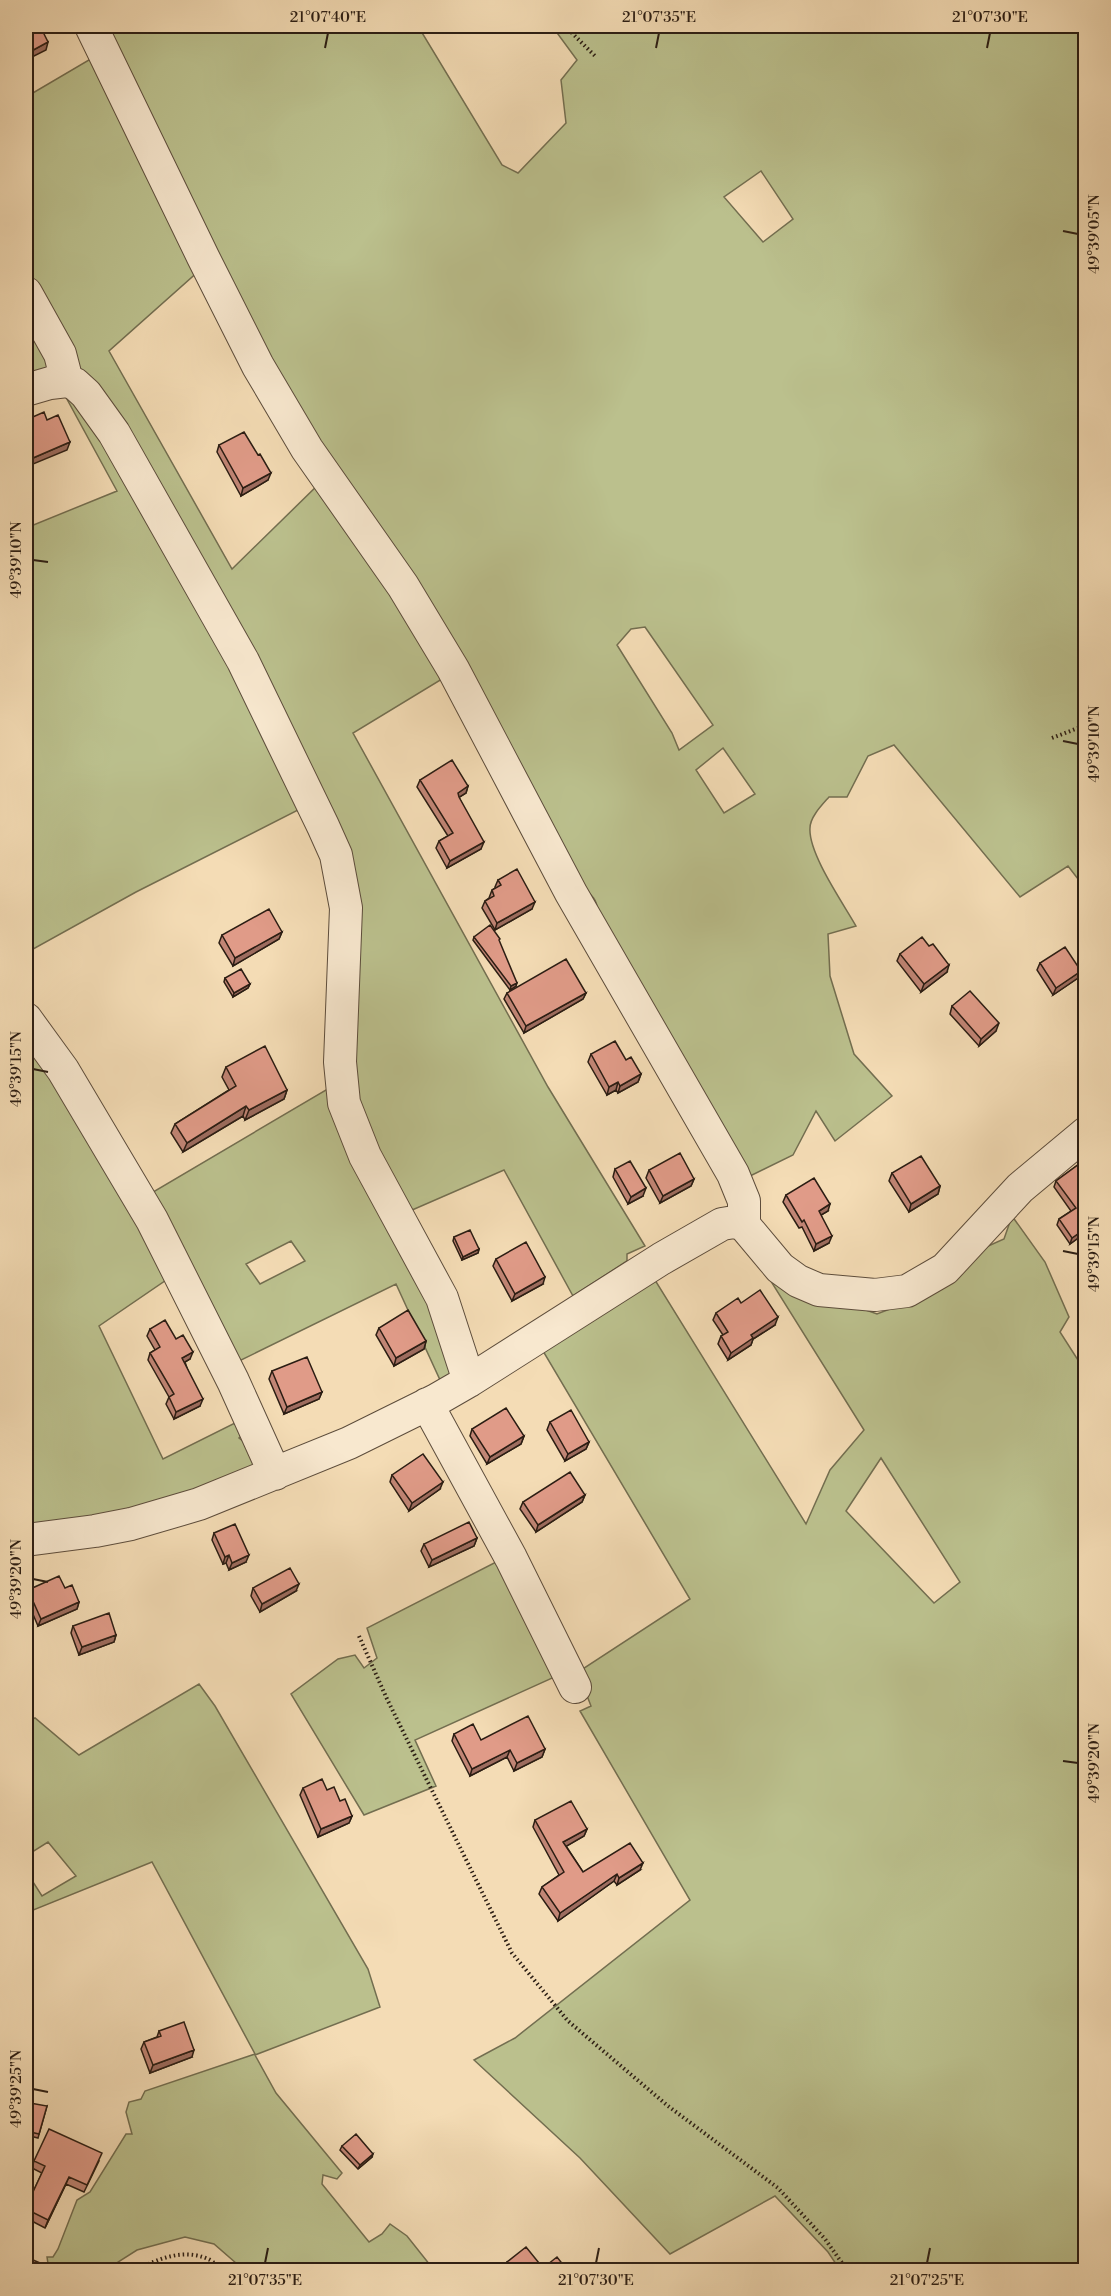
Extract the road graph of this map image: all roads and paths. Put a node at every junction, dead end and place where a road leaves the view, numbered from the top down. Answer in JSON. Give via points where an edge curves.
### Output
{"nodes":[{"id":1,"x":91,"y":26,"type":"edge"},
{"id":2,"x":565,"y":26,"type":"edge"},
{"id":3,"x":596,"y":57,"type":"dead end"},
{"id":4,"x":26,"y":293,"type":"edge"},
{"id":5,"x":67,"y":381,"type":"junction"},
{"id":6,"x":26,"y":390,"type":"edge"},
{"id":7,"x":1086,"y":724,"type":"edge"},
{"id":8,"x":1052,"y":738,"type":"dead end"},
{"id":9,"x":26,"y":1019,"type":"edge"},
{"id":10,"x":1086,"y":1133,"type":"edge"},
{"id":11,"x":744,"y":1225,"type":"junction"},
{"id":12,"x":469,"y":1381,"type":"junction"},
{"id":13,"x":427,"y":1404,"type":"junction"},
{"id":14,"x":275,"y":1474,"type":"junction"},
{"id":15,"x":26,"y":1540,"type":"edge"},
{"id":16,"x":359,"y":1636,"type":"dead end"},
{"id":17,"x":574,"y":1687,"type":"dead end"},
{"id":18,"x":136,"y":2271,"type":"edge"},
{"id":19,"x":223,"y":2271,"type":"edge"},
{"id":20,"x":847,"y":2271,"type":"edge"}],
"edges":[{"from":1,"to":11,"type":"street","via":[[258,366],[311,455],[403,586],[453,669],[571,893],[733,1174],[744,1201]]},
{"from":2,"to":3,"type":"path"},
{"from":4,"to":5,"type":"street","via":[[60,354]]},
{"from":5,"to":6,"type":"street"},
{"from":5,"to":12,"type":"street","via":[[86,394],[119,442],[243,661],[336,855],[346,908],[340,1062],[344,1103],[365,1156],[442,1298]]},
{"from":7,"to":8,"type":"path"},
{"from":9,"to":14,"type":"street","via":[[63,1070],[152,1220]]},
{"from":10,"to":11,"type":"street","via":[[1020,1188],[945,1269],[907,1291],[875,1295],[819,1290],[780,1268]]},
{"from":11,"to":12,"type":"street","via":[[734,1222],[711,1229]]},
{"from":12,"to":13,"type":"street"},
{"from":13,"to":14,"type":"street","via":[[350,1443]]},
{"from":13,"to":17,"type":"street","via":[[511,1558]]},
{"from":14,"to":15,"type":"street","via":[[199,1504],[131,1524]]},
{"from":16,"to":20,"type":"path","via":[[512,1953],[568,2020],[668,2106],[778,2188],[825,2239]]},
{"from":18,"to":19,"type":"path","via":[[156,2260],[180,2254],[208,2259]]}]}
